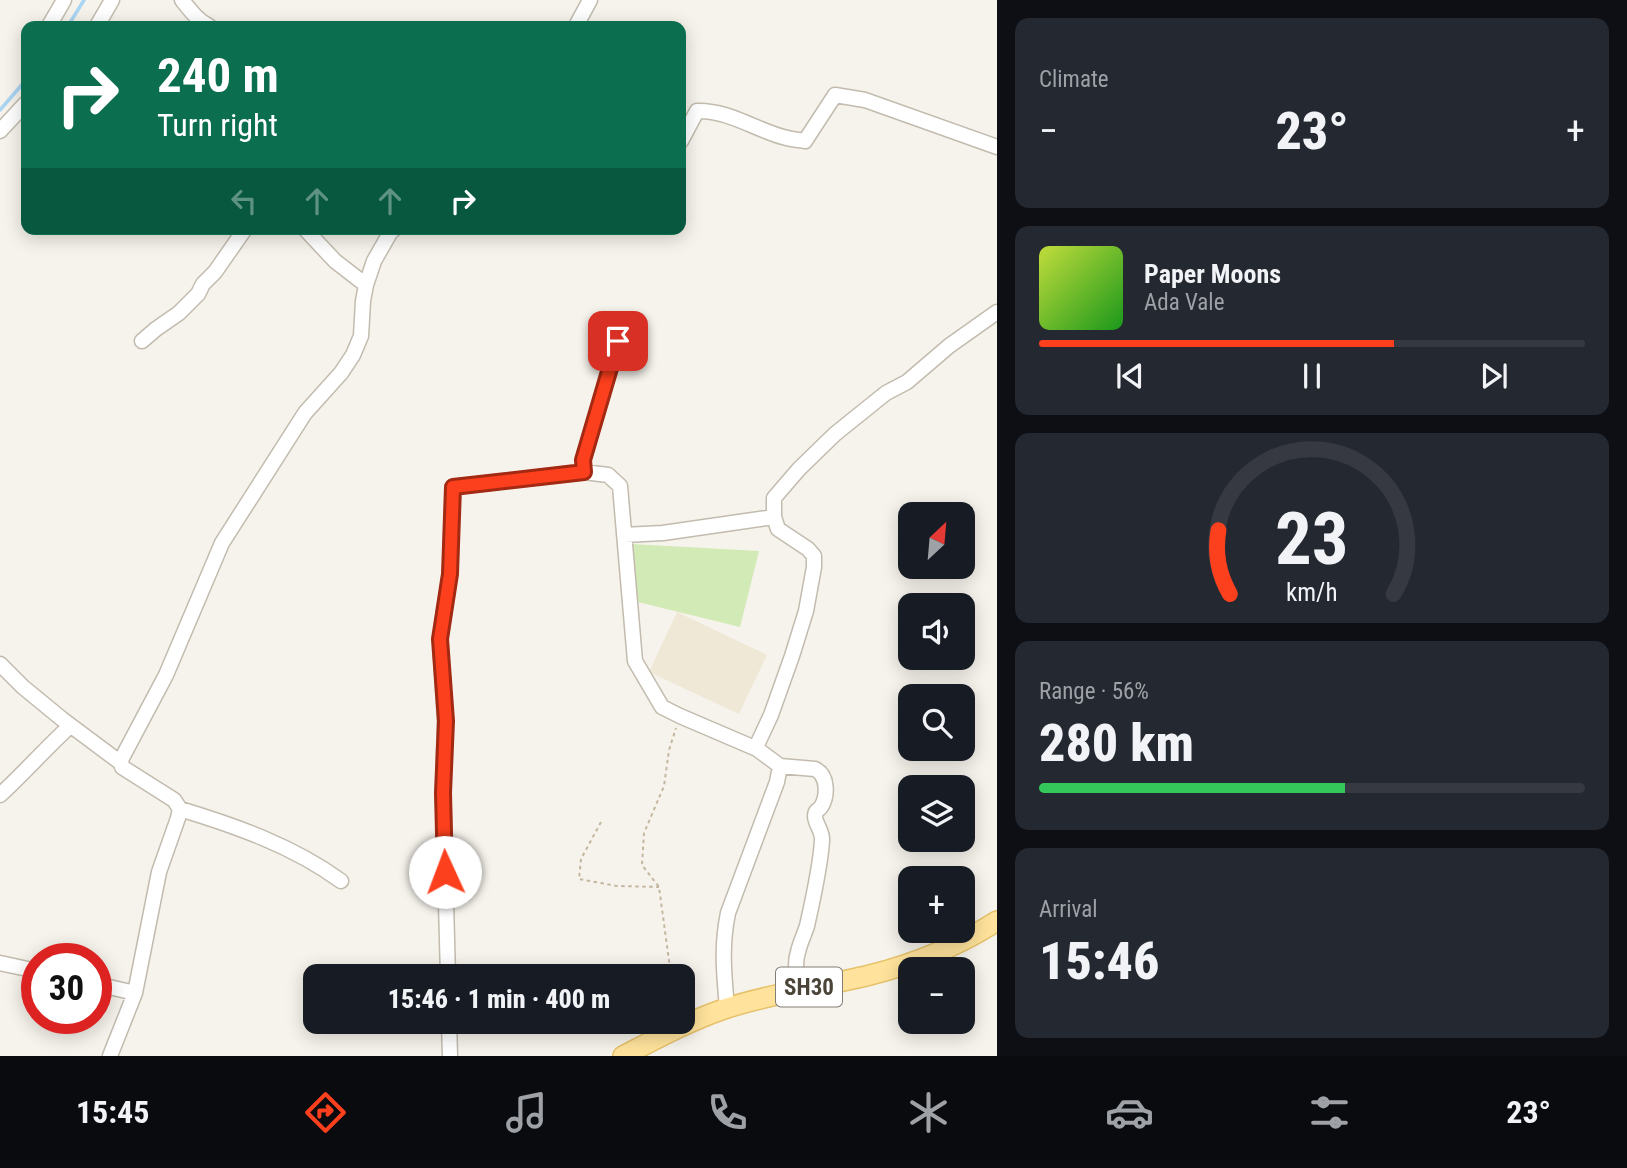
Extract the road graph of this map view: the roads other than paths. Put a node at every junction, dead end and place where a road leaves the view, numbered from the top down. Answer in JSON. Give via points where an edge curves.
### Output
{"nodes":[{"id":1,"x":64,"y":0,"type":"edge"},
{"id":2,"x":111,"y":0,"type":"edge"},
{"id":3,"x":182,"y":0,"type":"edge"},
{"id":4,"x":590,"y":0,"type":"edge"},
{"id":5,"x":52,"y":21,"type":"edge"},
{"id":6,"x":100,"y":21,"type":"edge"},
{"id":7,"x":201,"y":21,"type":"edge"},
{"id":8,"x":579,"y":21,"type":"edge"},
{"id":9,"x":21,"y":108,"type":"edge"},
{"id":10,"x":0,"y":131,"type":"edge"},
{"id":11,"x":686,"y":132,"type":"edge"},
{"id":12,"x":997,"y":147,"type":"edge"},
{"id":13,"x":240,"y":235,"type":"edge"},
{"id":14,"x":311,"y":235,"type":"edge"},
{"id":15,"x":390,"y":235,"type":"edge"},
{"id":16,"x":366,"y":285,"type":"junction"},
{"id":17,"x":996,"y":314,"type":"edge"},
{"id":18,"x":142,"y":341,"type":"dead end"},
{"id":19,"x":618,"y":341,"type":"dead end"},
{"id":20,"x":584,"y":472,"type":"junction"},
{"id":21,"x":774,"y":517,"type":"junction"},
{"id":22,"x":624,"y":535,"type":"junction"},
{"id":23,"x":0,"y":664,"type":"edge"},
{"id":24,"x":71,"y":726,"type":"junction"},
{"id":25,"x":757,"y":748,"type":"junction"},
{"id":26,"x":121,"y":763,"type":"junction"},
{"id":27,"x":780,"y":766,"type":"junction"},
{"id":28,"x":0,"y":795,"type":"edge"},
{"id":29,"x":180,"y":809,"type":"junction"},
{"id":30,"x":341,"y":880,"type":"dead end"},
{"id":31,"x":997,"y":921,"type":"edge"},
{"id":32,"x":997,"y":933,"type":"edge"},
{"id":33,"x":956,"y":957,"type":"edge"},
{"id":34,"x":0,"y":963,"type":"edge"},
{"id":35,"x":448,"y":964,"type":"edge"},
{"id":36,"x":21,"y":968,"type":"edge"},
{"id":37,"x":898,"y":977,"type":"edge"},
{"id":38,"x":112,"y":988,"type":"edge"},
{"id":39,"x":800,"y":989,"type":"junction"},
{"id":40,"x":135,"y":993,"type":"junction"},
{"id":41,"x":727,"y":1008,"type":"junction"},
{"id":42,"x":449,"y":1034,"type":"edge"},
{"id":43,"x":110,"y":1056,"type":"edge"},
{"id":44,"x":450,"y":1056,"type":"edge"},
{"id":45,"x":622,"y":1056,"type":"edge"},
{"id":46,"x":647,"y":1056,"type":"edge"}],
"edges":[{"from":1,"to":5,"type":"street"},
{"from":2,"to":6,"type":"street"},
{"from":3,"to":7,"type":"street"},
{"from":4,"to":8,"type":"street"},
{"from":9,"to":10,"type":"street"},
{"from":11,"to":12,"type":"street","via":[[697,111],[708,111],[805,141],[835,95],[865,100]]},
{"from":13,"to":18,"type":"street","via":[[198,294]]},
{"from":14,"to":16,"type":"street"},
{"from":15,"to":16,"type":"street"},
{"from":16,"to":26,"type":"street","via":[[361,336],[354,355],[304,413],[222,543],[166,675]]},
{"from":17,"to":21,"type":"street","via":[[835,434],[774,498]]},
{"from":19,"to":20,"type":"street","via":[[583,460]]},
{"from":20,"to":22,"type":"street","via":[[608,475],[620,486]]},
{"from":20,"to":35,"type":"street","via":[[453,487],[450,574],[440,639],[446,721]]},
{"from":21,"to":22,"type":"street"},
{"from":21,"to":25,"type":"street","via":[[778,529],[814,555],[814,567],[792,656]]},
{"from":22,"to":25,"type":"street","via":[[635,661],[662,707]]},
{"from":23,"to":24,"type":"street"},
{"from":24,"to":26,"type":"street"},
{"from":24,"to":28,"type":"street"},
{"from":25,"to":27,"type":"street"},
{"from":26,"to":29,"type":"street"},
{"from":27,"to":39,"type":"street","via":[[820,771],[825,786],[815,818],[823,837],[821,853],[806,929],[796,954]]},
{"from":27,"to":41,"type":"street","via":[[728,913],[723,962]]},
{"from":29,"to":30,"type":"street","via":[[275,842]]},
{"from":29,"to":40,"type":"street","via":[[159,872]]},
{"from":31,"to":39,"type":"main road","number":"SH30","via":[[944,950],[898,967]]},
{"from":32,"to":33,"type":"main road"},
{"from":34,"to":36,"type":"street"},
{"from":37,"to":46,"type":"main road","via":[[731,1017]]},
{"from":38,"to":40,"type":"street"},
{"from":39,"to":41,"type":"main road","number":"SH30"},
{"from":40,"to":43,"type":"street"},
{"from":41,"to":45,"type":"main road","number":"SH30"},
{"from":42,"to":44,"type":"street"}]}
